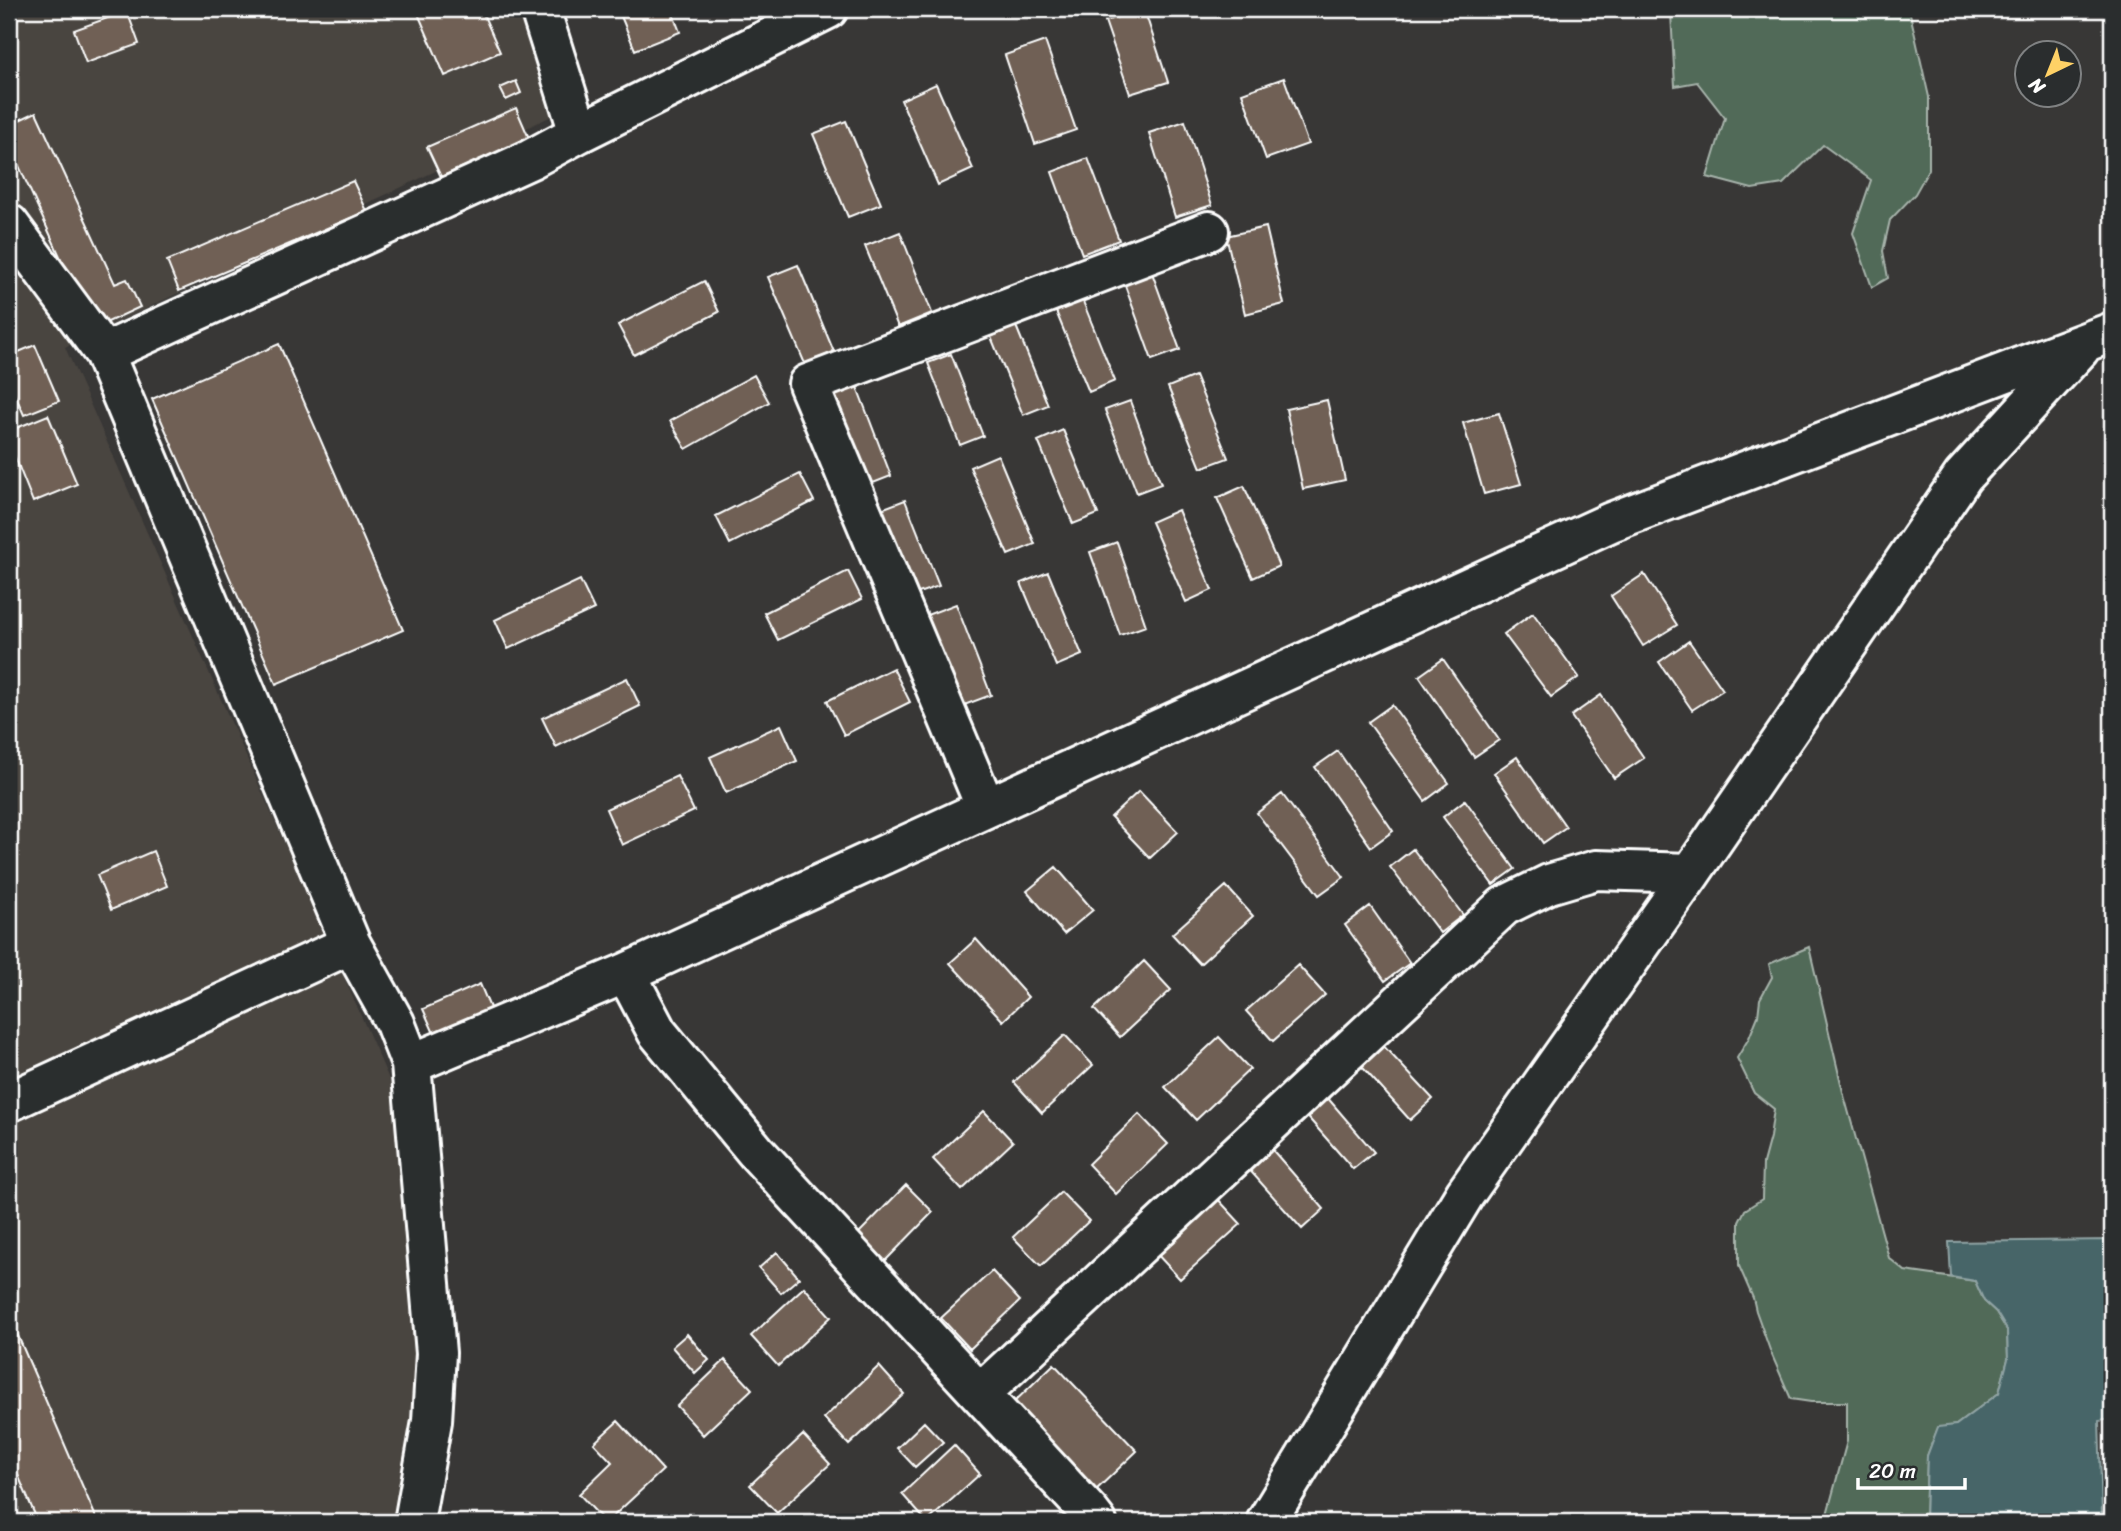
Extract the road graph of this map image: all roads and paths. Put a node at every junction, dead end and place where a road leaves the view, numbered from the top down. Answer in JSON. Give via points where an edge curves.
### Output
{"nodes":[{"id":1,"x":540,"y":9,"type":"edge"},
{"id":2,"x":828,"y":9,"type":"edge"},
{"id":3,"x":579,"y":133,"type":"junction"},
{"id":4,"x":9,"y":225,"type":"edge"},
{"id":5,"x":1209,"y":231,"type":"dead end"},
{"id":6,"x":2099,"y":337,"type":"edge"},
{"id":7,"x":104,"y":353,"type":"junction"},
{"id":8,"x":986,"y":808,"type":"junction"},
{"id":9,"x":1691,"y":873,"type":"junction"},
{"id":10,"x":351,"y":944,"type":"junction"},
{"id":11,"x":626,"y":973,"type":"junction"},
{"id":12,"x":411,"y":1064,"type":"junction"},
{"id":13,"x":9,"y":1102,"type":"edge"},
{"id":14,"x":980,"y":1394,"type":"junction"},
{"id":15,"x":414,"y":1522,"type":"edge"},
{"id":16,"x":1097,"y":1522,"type":"edge"},
{"id":17,"x":1266,"y":1522,"type":"edge"}],
"edges":[{"from":1,"to":3,"type":"street"},
{"from":2,"to":3,"type":"street"},
{"from":3,"to":7,"type":"street"},
{"from":4,"to":7,"type":"street"},
{"from":5,"to":8,"type":"street","via":[[808,384]]},
{"from":6,"to":8,"type":"street","via":[[1611,522]]},
{"from":6,"to":9,"type":"street","via":[[1963,476]]},
{"from":7,"to":10,"type":"street"},
{"from":8,"to":11,"type":"street"},
{"from":9,"to":14,"type":"street","via":[[1596,870],[1549,884],[1504,906]]},
{"from":9,"to":17,"type":"street","via":[[1465,1194]]},
{"from":10,"to":12,"type":"street","via":[[395,1023]]},
{"from":10,"to":13,"type":"street"},
{"from":11,"to":12,"type":"street"},
{"from":11,"to":14,"type":"street","via":[[657,1032],[757,1153]]},
{"from":12,"to":15,"type":"street","via":[[436,1353],[432,1421]]},
{"from":14,"to":16,"type":"street"}]}
